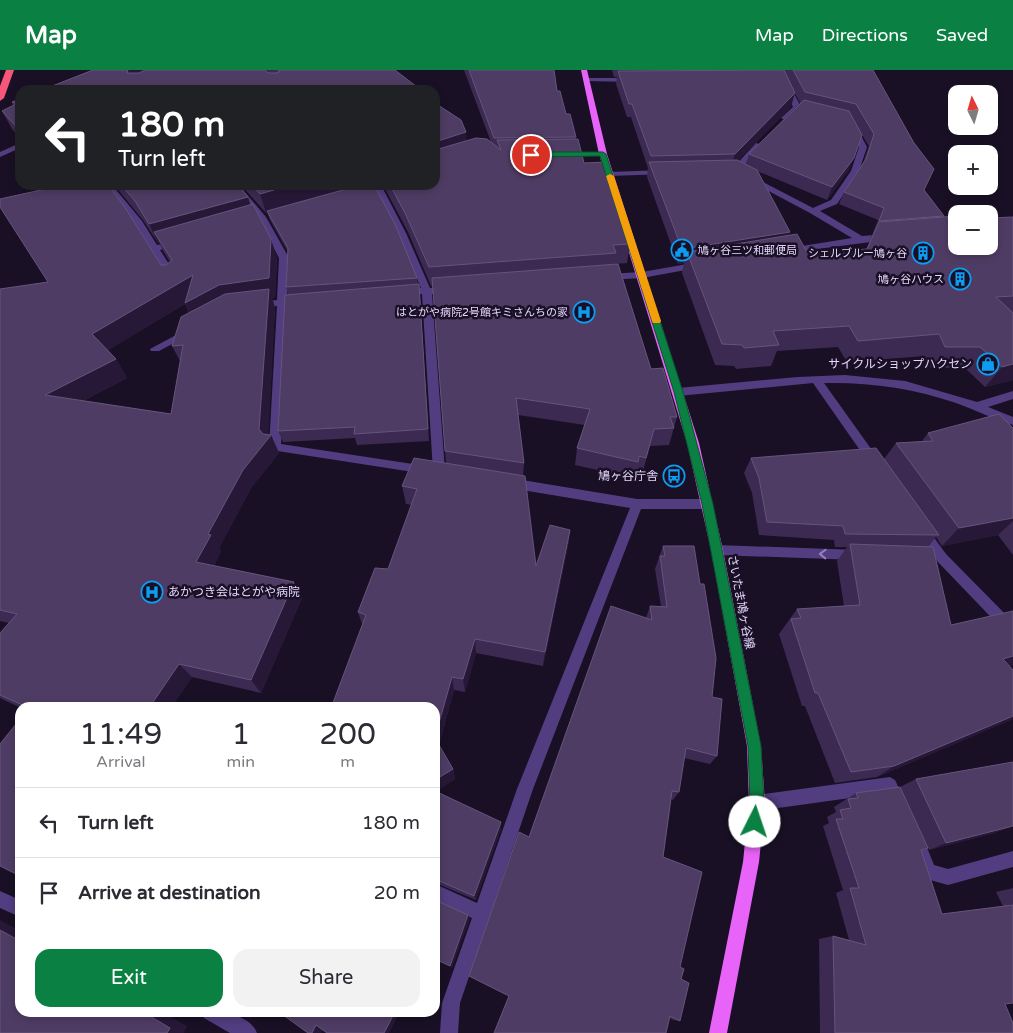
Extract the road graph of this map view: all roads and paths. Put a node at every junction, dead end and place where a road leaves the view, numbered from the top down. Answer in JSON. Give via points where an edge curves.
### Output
{"nodes":[{"id":1,"x":10,"y":70,"type":"edge"},
{"id":2,"x":779,"y":70,"type":"edge"},
{"id":3,"x":585,"y":75,"type":"edge"},
{"id":4,"x":772,"y":79,"type":"edge"},
{"id":5,"x":782,"y":79,"type":"junction"},
{"id":6,"x":645,"y":80,"type":"edge"},
{"id":7,"x":0,"y":98,"type":"edge"},
{"id":8,"x":848,"y":120,"type":"edge"},
{"id":9,"x":776,"y":128,"type":"edge"},
{"id":10,"x":762,"y":142,"type":"edge"},
{"id":11,"x":15,"y":147,"type":"edge"},
{"id":12,"x":0,"y":154,"type":"edge"},
{"id":13,"x":554,"y":154,"type":"edge"},
{"id":14,"x":603,"y":154,"type":"junction"},
{"id":15,"x":734,"y":170,"type":"junction"},
{"id":16,"x":725,"y":171,"type":"edge"},
{"id":17,"x":676,"y":172,"type":"edge"},
{"id":18,"x":609,"y":174,"type":"junction"},
{"id":19,"x":112,"y":190,"type":"edge"},
{"id":20,"x":239,"y":190,"type":"edge"},
{"id":21,"x":377,"y":190,"type":"edge"},
{"id":22,"x":813,"y":211,"type":"junction"},
{"id":23,"x":899,"y":236,"type":"edge"},
{"id":24,"x":189,"y":239,"type":"edge"},
{"id":25,"x":860,"y":240,"type":"junction"},
{"id":26,"x":153,"y":249,"type":"junction"},
{"id":27,"x":784,"y":252,"type":"edge"},
{"id":28,"x":708,"y":264,"type":"edge"},
{"id":29,"x":642,"y":274,"type":"junction"},
{"id":30,"x":596,"y":278,"type":"edge"},
{"id":31,"x":174,"y":280,"type":"edge"},
{"id":32,"x":456,"y":288,"type":"edge"},
{"id":33,"x":428,"y":290,"type":"junction"},
{"id":34,"x":388,"y":294,"type":"edge"},
{"id":35,"x":310,"y":300,"type":"edge"},
{"id":36,"x":281,"y":302,"type":"junction"},
{"id":37,"x":247,"y":306,"type":"edge"},
{"id":38,"x":197,"y":326,"type":"edge"},
{"id":39,"x":155,"y":349,"type":"dead end"},
{"id":40,"x":816,"y":380,"type":"junction"},
{"id":41,"x":678,"y":392,"type":"junction"},
{"id":42,"x":1013,"y":394,"type":"edge"},
{"id":43,"x":978,"y":406,"type":"junction"},
{"id":44,"x":1013,"y":421,"type":"edge"},
{"id":45,"x":885,"y":477,"type":"edge"},
{"id":46,"x":496,"y":481,"type":"edge"},
{"id":47,"x":637,"y":504,"type":"junction"},
{"id":48,"x":707,"y":504,"type":"junction"},
{"id":49,"x":913,"y":517,"type":"edge"},
{"id":50,"x":717,"y":550,"type":"junction"},
{"id":51,"x":874,"y":555,"type":"edge"},
{"id":52,"x":922,"y":557,"type":"edge"},
{"id":53,"x":942,"y":558,"type":"junction"},
{"id":54,"x":1013,"y":631,"type":"edge"},
{"id":55,"x":757,"y":803,"type":"junction"},
{"id":56,"x":1013,"y":859,"type":"edge"},
{"id":57,"x":440,"y":894,"type":"edge"},
{"id":58,"x":0,"y":898,"type":"edge"},
{"id":59,"x":15,"y":906,"type":"edge"},
{"id":60,"x":481,"y":913,"type":"junction"},
{"id":61,"x":219,"y":1017,"type":"edge"},
{"id":62,"x":248,"y":1033,"type":"edge"},
{"id":63,"x":449,"y":1033,"type":"edge"},
{"id":64,"x":718,"y":1033,"type":"edge"}],
"edges":[{"from":1,"to":7,"type":"highway"},
{"from":2,"to":5,"type":"street"},
{"from":3,"to":6,"type":"street"},
{"from":3,"to":14,"type":"main road","name":"さいたま鳩ヶ谷線"},
{"from":4,"to":5,"type":"street"},
{"from":5,"to":9,"type":"street","via":[[801,108]]},
{"from":8,"to":22,"type":"street","via":[[863,147],[855,171],[834,202]]},
{"from":10,"to":15,"type":"street"},
{"from":11,"to":12,"type":"street"},
{"from":13,"to":14,"type":"street"},
{"from":14,"to":18,"type":"main road","name":"さいたま鳩ヶ谷線"},
{"from":15,"to":16,"type":"street"},
{"from":15,"to":22,"type":"street"},
{"from":17,"to":18,"type":"street"},
{"from":18,"to":29,"type":"main road","name":"さいたま鳩ヶ谷線"},
{"from":19,"to":26,"type":"street","via":[[139,224]]},
{"from":20,"to":36,"type":"street","via":[[262,217],[284,258]]},
{"from":21,"to":33,"type":"street","via":[[402,233]]},
{"from":22,"to":25,"type":"street"},
{"from":23,"to":25,"type":"street"},
{"from":24,"to":26,"type":"street"},
{"from":25,"to":27,"type":"street"},
{"from":26,"to":31,"type":"street"},
{"from":28,"to":29,"type":"street"},
{"from":29,"to":30,"type":"street"},
{"from":29,"to":41,"type":"main road","name":"さいたま鳩ヶ谷線"},
{"from":32,"to":33,"type":"street"},
{"from":33,"to":34,"type":"street"},
{"from":33,"to":36,"type":"street","via":[[444,472],[275,447]]},
{"from":35,"to":36,"type":"street"},
{"from":36,"to":37,"type":"street"},
{"from":38,"to":39,"type":"street"},
{"from":40,"to":41,"type":"street"},
{"from":40,"to":43,"type":"street","via":[[868,380],[923,389]]},
{"from":40,"to":45,"type":"street"},
{"from":41,"to":48,"type":"main road","name":"さいたま鳩ヶ谷線"},
{"from":42,"to":43,"type":"street"},
{"from":43,"to":44,"type":"street"},
{"from":46,"to":47,"type":"street"},
{"from":47,"to":48,"type":"street"},
{"from":47,"to":60,"type":"street","via":[[525,789]]},
{"from":48,"to":50,"type":"main road","name":"さいたま鳩ヶ谷線"},
{"from":49,"to":53,"type":"street"},
{"from":51,"to":50,"type":"street","one_way":true},
{"from":50,"to":55,"type":"main road","name":"さいたま鳩ヶ谷線","via":[[754,746]]},
{"from":52,"to":53,"type":"street"},
{"from":53,"to":54,"type":"street"},
{"from":55,"to":56,"type":"street","via":[[890,785],[930,872],[948,877]]},
{"from":55,"to":64,"type":"main road","name":"さいたま鳩ヶ谷線","via":[[751,862]]},
{"from":57,"to":60,"type":"street"},
{"from":58,"to":59,"type":"street"},
{"from":60,"to":63,"type":"street","via":[[451,1003]]},
{"from":61,"to":62,"type":"street"}]}
